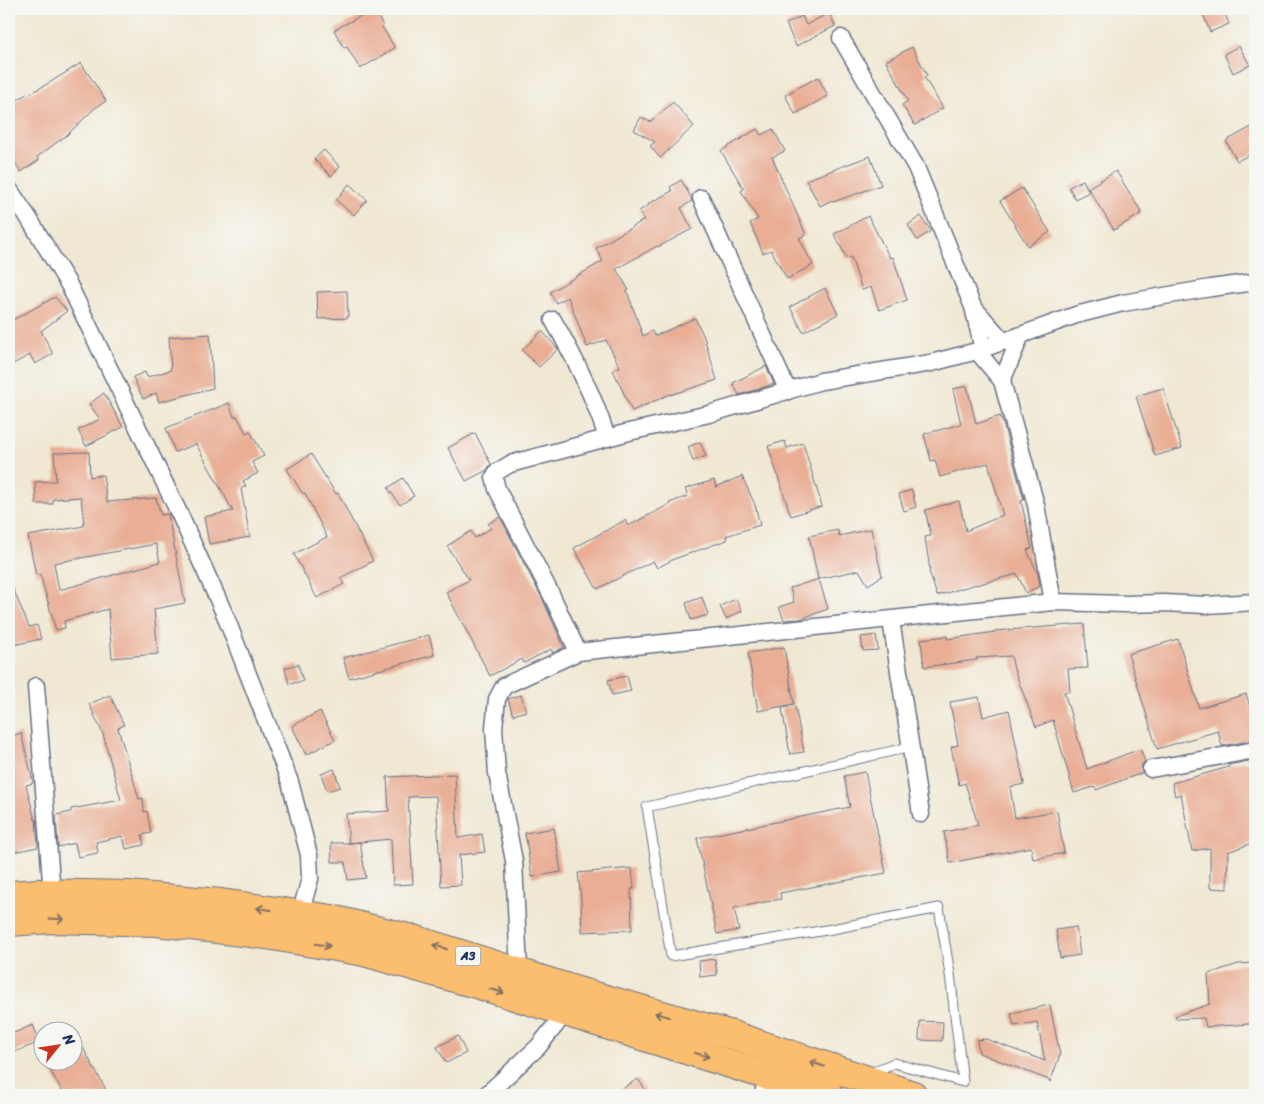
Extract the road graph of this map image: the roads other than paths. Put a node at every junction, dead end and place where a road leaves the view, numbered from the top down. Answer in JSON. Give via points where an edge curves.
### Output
{"nodes":[{"id":1,"x":840,"y":38,"type":"dead end"},
{"id":2,"x":9,"y":188,"type":"edge"},
{"id":3,"x":701,"y":198,"type":"dead end"},
{"id":4,"x":1255,"y":282,"type":"edge"},
{"id":5,"x":973,"y":307,"type":"junction"},
{"id":6,"x":553,"y":320,"type":"dead end"},
{"id":7,"x":1021,"y":335,"type":"junction"},
{"id":8,"x":1004,"y":342,"type":"junction"},
{"id":9,"x":980,"y":350,"type":"junction"},
{"id":10,"x":1002,"y":382,"type":"junction"},
{"id":11,"x":788,"y":391,"type":"junction"},
{"id":12,"x":607,"y":438,"type":"junction"},
{"id":13,"x":1053,"y":602,"type":"junction"},
{"id":14,"x":1255,"y":602,"type":"edge"},
{"id":15,"x":891,"y":620,"type":"junction"},
{"id":16,"x":578,"y":652,"type":"junction"},
{"id":17,"x":36,"y":686,"type":"dead end"},
{"id":18,"x":910,"y":747,"type":"junction"},
{"id":19,"x":1255,"y":750,"type":"edge"},
{"id":20,"x":1151,"y":769,"type":"dead end"},
{"id":21,"x":921,"y":814,"type":"dead end"},
{"id":22,"x":52,"y":894,"type":"junction"},
{"id":23,"x":9,"y":895,"type":"edge"},
{"id":24,"x":300,"y":914,"type":"junction"},
{"id":25,"x":9,"y":922,"type":"edge"},
{"id":26,"x":519,"y":972,"type":"junction"},
{"id":27,"x":566,"y":1012,"type":"junction"},
{"id":28,"x":858,"y":1078,"type":"junction"},
{"id":29,"x":765,"y":1086,"type":"edge"},
{"id":30,"x":486,"y":1095,"type":"edge"},
{"id":31,"x":829,"y":1095,"type":"edge"},
{"id":32,"x":913,"y":1095,"type":"edge"}],
"edges":[{"from":1,"to":5,"type":"street","via":[[916,167]]},
{"from":2,"to":24,"type":"street","via":[[69,285],[228,622],[290,782],[309,855],[310,879]]},
{"from":3,"to":11,"type":"street"},
{"from":4,"to":7,"type":"street","via":[[1124,303],[1076,315]]},
{"from":5,"to":8,"type":"street"},
{"from":5,"to":9,"type":"street"},
{"from":6,"to":12,"type":"street","via":[[578,363]]},
{"from":7,"to":8,"type":"street"},
{"from":7,"to":10,"type":"street"},
{"from":8,"to":9,"type":"street"},
{"from":9,"to":10,"type":"street"},
{"from":9,"to":11,"type":"street","via":[[931,363],[821,381]]},
{"from":10,"to":13,"type":"street","via":[[1036,505]]},
{"from":11,"to":12,"type":"street"},
{"from":12,"to":16,"type":"street","via":[[510,464],[494,477]]},
{"from":13,"to":14,"type":"street","via":[[1207,605]]},
{"from":13,"to":15,"type":"street"},
{"from":15,"to":16,"type":"street"},
{"from":15,"to":18,"type":"street"},
{"from":16,"to":26,"type":"street","via":[[504,686],[497,699],[494,728],[496,764],[514,861]]},
{"from":17,"to":22,"type":"street"},
{"from":18,"to":21,"type":"street"},
{"from":18,"to":28,"type":"lane","via":[[647,808],[671,956],[939,908],[963,1082],[894,1063]]},
{"from":19,"to":20,"type":"street"},
{"from":22,"to":23,"type":"highway","number":"A3"},
{"from":24,"to":22,"type":"highway","number":"A3","one_way":true,"via":[[128,895]]},
{"from":26,"to":24,"type":"highway","number":"A3","one_way":true,"via":[[417,940]]},
{"from":25,"to":27,"type":"highway","number":"A3","one_way":true,"via":[[52,919],[157,922],[267,935],[364,952]]},
{"from":28,"to":26,"type":"highway","number":"A3","one_way":true,"via":[[732,1035]]},
{"from":27,"to":29,"type":"highway","number":"A3","one_way":true},
{"from":27,"to":30,"type":"street","via":[[538,1047]]},
{"from":28,"to":32,"type":"highway","number":"A3"},
{"from":29,"to":31,"type":"highway","number":"A3"}]}
